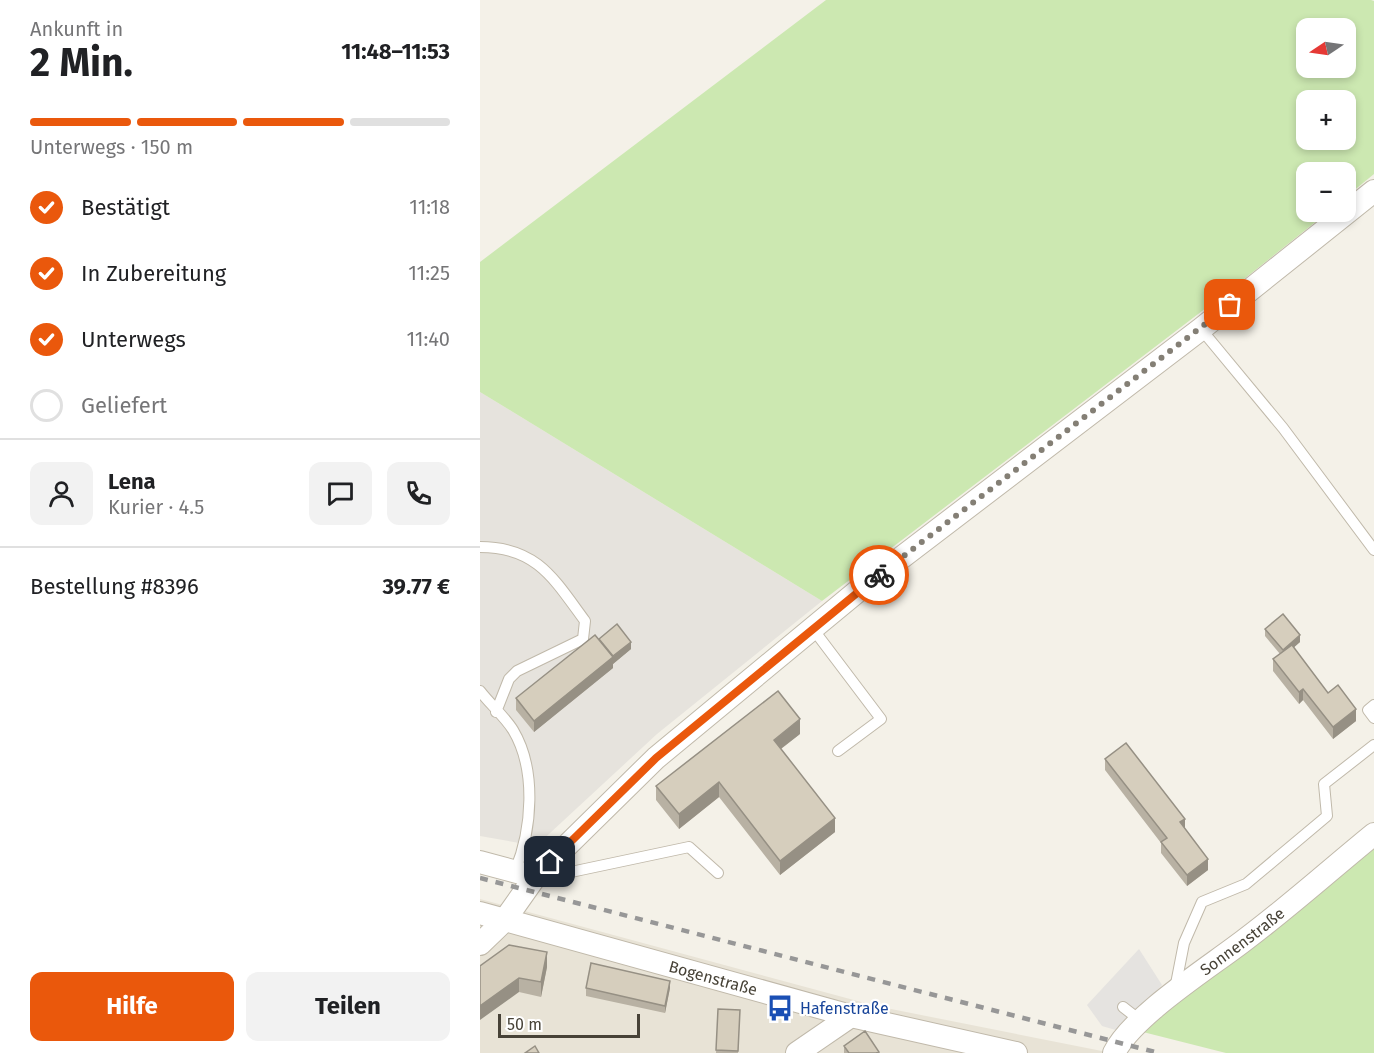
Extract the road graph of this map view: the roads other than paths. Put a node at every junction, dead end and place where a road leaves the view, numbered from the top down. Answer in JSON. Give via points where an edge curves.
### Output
{"nodes":[{"id":1,"x":1374,"y":192,"type":"edge"},
{"id":2,"x":1201,"y":329,"type":"junction"},
{"id":3,"x":480,"y":547,"type":"edge"},
{"id":4,"x":1374,"y":550,"type":"edge"},
{"id":5,"x":813,"y":629,"type":"junction"},
{"id":6,"x":480,"y":691,"type":"edge"},
{"id":7,"x":1374,"y":705,"type":"edge"},
{"id":8,"x":496,"y":712,"type":"junction"},
{"id":9,"x":1374,"y":718,"type":"edge"},
{"id":10,"x":1374,"y":746,"type":"edge"},
{"id":11,"x":838,"y":751,"type":"dead end"},
{"id":12,"x":1374,"y":834,"type":"edge"},
{"id":13,"x":480,"y":862,"type":"edge"},
{"id":14,"x":718,"y":873,"type":"dead end"},
{"id":15,"x":525,"y":874,"type":"junction"},
{"id":16,"x":480,"y":913,"type":"edge"},
{"id":17,"x":504,"y":921,"type":"junction"},
{"id":18,"x":480,"y":944,"type":"edge"},
{"id":19,"x":1174,"y":992,"type":"junction"},
{"id":20,"x":1124,"y":1006,"type":"dead end"},
{"id":21,"x":851,"y":1016,"type":"junction"},
{"id":22,"x":1141,"y":1022,"type":"junction"},
{"id":23,"x":797,"y":1053,"type":"edge"},
{"id":24,"x":1016,"y":1053,"type":"edge"},
{"id":25,"x":1114,"y":1053,"type":"edge"}],
"edges":[{"from":1,"to":2,"type":"street"},
{"from":2,"to":4,"type":"lane","via":[[1283,428]]},
{"from":2,"to":5,"type":"street"},
{"from":3,"to":8,"type":"lane","via":[[501,547],[536,561],[585,621],[583,639],[517,671],[509,679]]},
{"from":5,"to":11,"type":"lane","via":[[881,719]]},
{"from":5,"to":15,"type":"street","via":[[656,758]]},
{"from":6,"to":8,"type":"lane"},
{"from":7,"to":9,"type":"lane","via":[[1368,710]]},
{"from":8,"to":15,"type":"lane","via":[[512,728],[525,754],[529,789]]},
{"from":10,"to":19,"type":"lane","via":[[1323,784],[1327,816],[1246,884],[1202,902],[1184,943]]},
{"from":12,"to":19,"type":"street","name":"Sonnenstraße"},
{"from":13,"to":15,"type":"street"},
{"from":14,"to":15,"type":"lane","via":[[689,847],[571,872]]},
{"from":15,"to":17,"type":"street"},
{"from":16,"to":17,"type":"street","name":"Bogenstraße"},
{"from":17,"to":18,"type":"street"},
{"from":17,"to":21,"type":"street","name":"Bogenstraße"},
{"from":19,"to":22,"type":"street","name":"Sonnenstraße"},
{"from":20,"to":22,"type":"lane"},
{"from":21,"to":23,"type":"street"},
{"from":21,"to":24,"type":"street","name":"Bogenstraße"},
{"from":22,"to":25,"type":"street","name":"Sonnenstraße","via":[[1119,1042]]}]}
